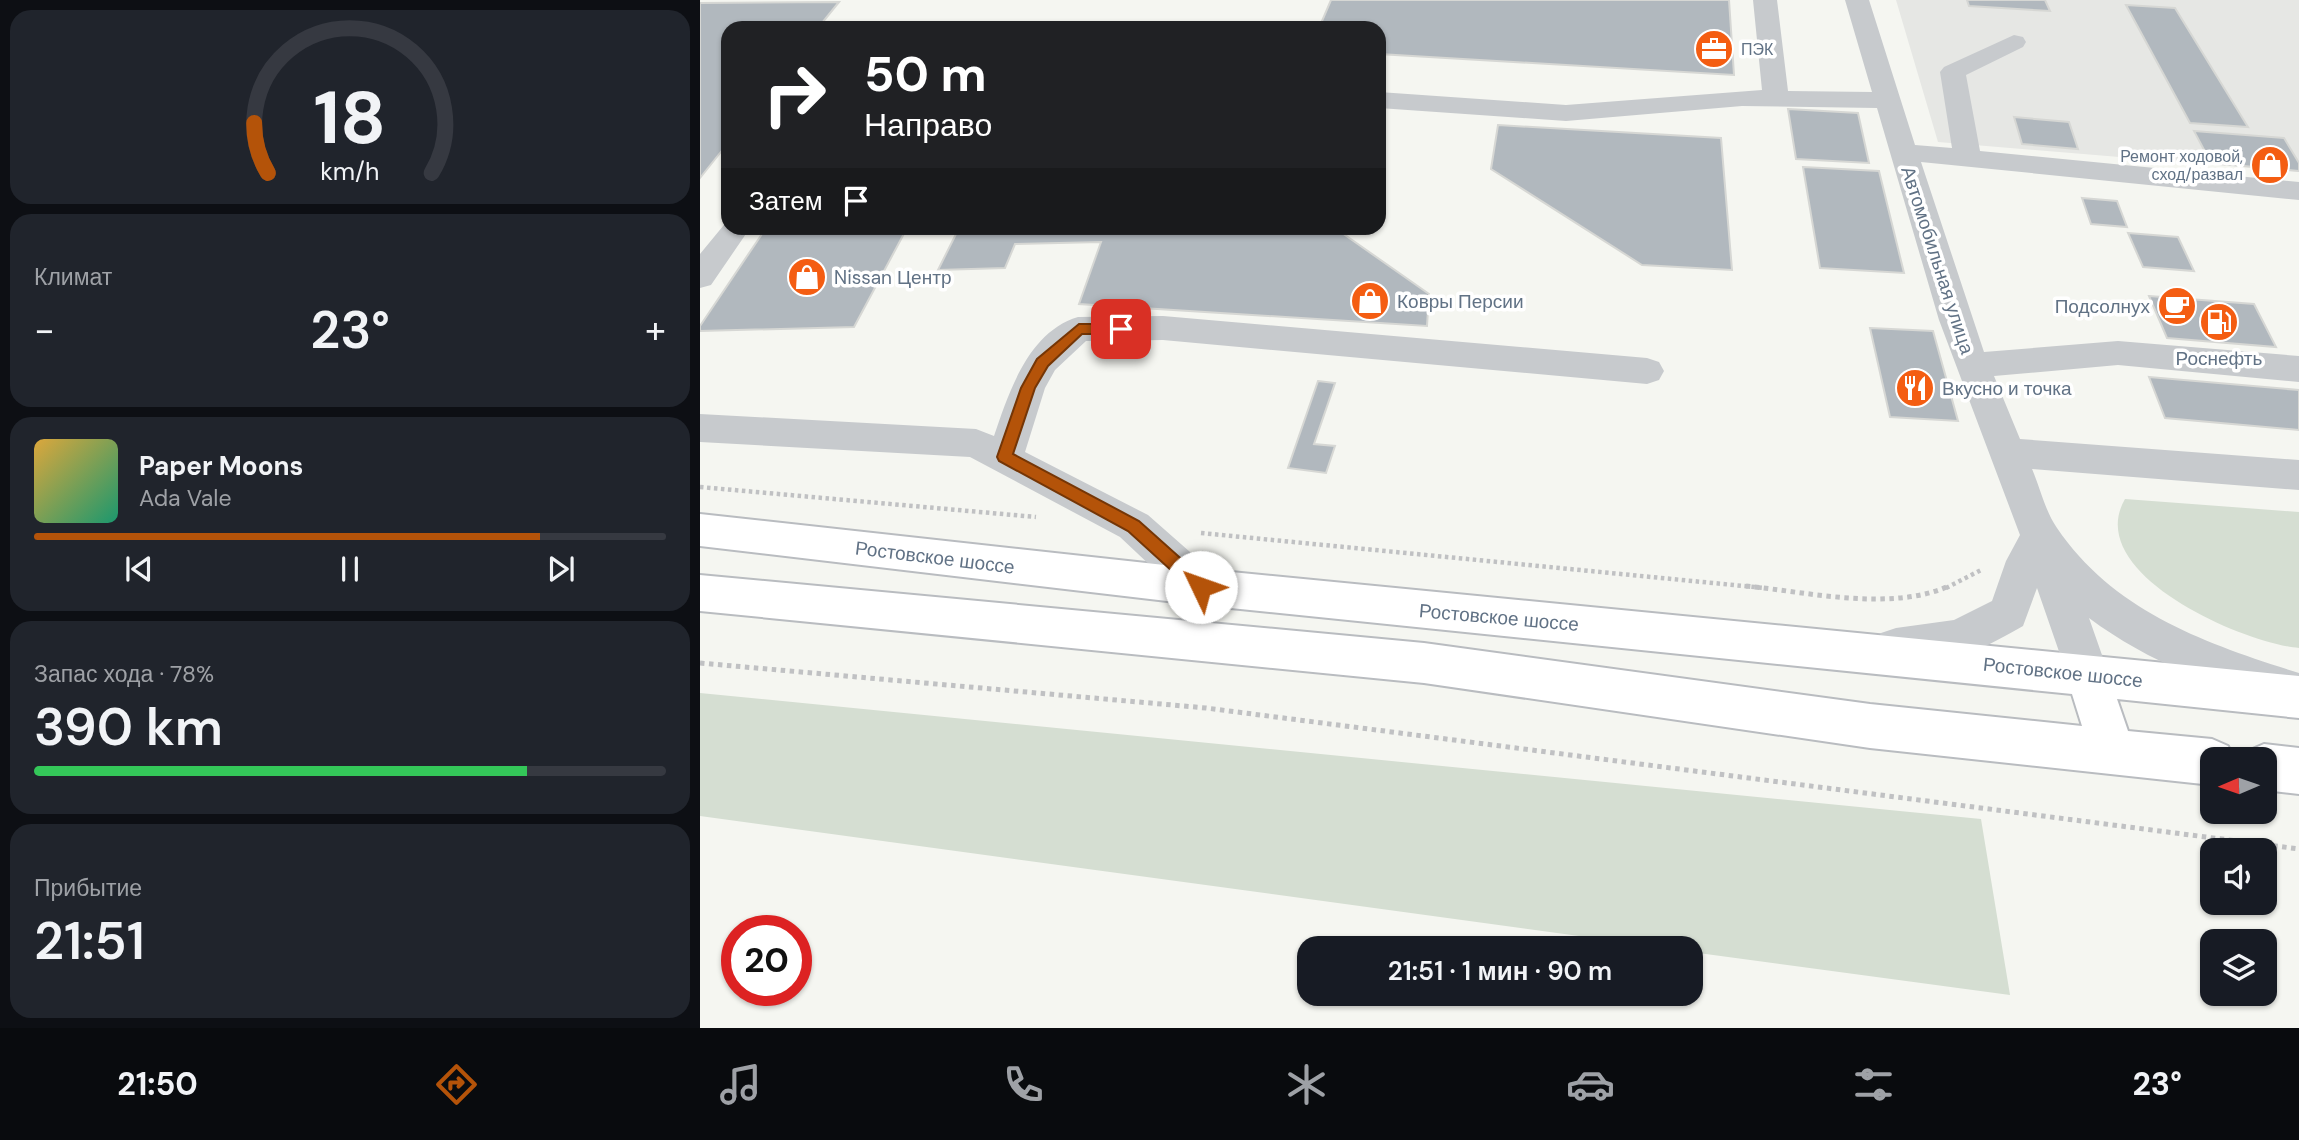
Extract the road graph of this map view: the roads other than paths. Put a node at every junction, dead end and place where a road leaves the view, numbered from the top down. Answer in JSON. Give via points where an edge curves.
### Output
{"nodes":[{"id":1,"x":1765,"y":0,"type":"edge"},
{"id":2,"x":1857,"y":0,"type":"edge"},
{"id":3,"x":2014,"y":42,"type":"dead end"},
{"id":4,"x":1776,"y":99,"type":"junction"},
{"id":5,"x":1386,"y":100,"type":"edge"},
{"id":6,"x":1887,"y":100,"type":"junction"},
{"id":7,"x":1902,"y":152,"type":"junction"},
{"id":8,"x":1967,"y":158,"type":"junction"},
{"id":9,"x":2299,"y":191,"type":"edge"},
{"id":10,"x":730,"y":235,"type":"edge"},
{"id":11,"x":700,"y":277,"type":"edge"},
{"id":12,"x":1973,"y":365,"type":"junction"},
{"id":13,"x":2299,"y":369,"type":"edge"},
{"id":14,"x":1647,"y":371,"type":"dead end"},
{"id":15,"x":700,"y":428,"type":"edge"},
{"id":16,"x":2006,"y":452,"type":"junction"},
{"id":17,"x":1005,"y":457,"type":"junction"},
{"id":18,"x":2299,"y":475,"type":"edge"},
{"id":19,"x":700,"y":530,"type":"edge"},
{"id":20,"x":2040,"y":536,"type":"junction"},
{"id":21,"x":1201,"y":587,"type":"junction"},
{"id":22,"x":700,"y":593,"type":"edge"},
{"id":23,"x":1828,"y":648,"type":"junction"},
{"id":24,"x":2087,"y":675,"type":"junction"},
{"id":25,"x":2299,"y":696,"type":"edge"},
{"id":26,"x":2113,"y":752,"type":"junction"},
{"id":27,"x":2200,"y":761,"type":"edge"},
{"id":28,"x":2277,"y":768,"type":"edge"},
{"id":29,"x":2299,"y":771,"type":"edge"}],
"edges":[{"from":1,"to":4,"type":"street"},
{"from":2,"to":6,"type":"street","name":"Автомобильная улица"},
{"from":3,"to":8,"type":"street","via":[[1953,72]]},
{"from":4,"to":5,"type":"street","via":[[1566,113]]},
{"from":4,"to":6,"type":"street"},
{"from":6,"to":7,"type":"street","name":"Автомобильная улица"},
{"from":7,"to":8,"type":"street"},
{"from":7,"to":12,"type":"street","name":"Автомобильная улица","via":[[1947,320]]},
{"from":8,"to":9,"type":"street"},
{"from":10,"to":11,"type":"street"},
{"from":12,"to":13,"type":"street","via":[[2118,353]]},
{"from":12,"to":16,"type":"street","name":"Автомобильная улица"},
{"from":14,"to":17,"type":"street","via":[[1163,328],[1079,329],[1042,362],[1028,388]]},
{"from":15,"to":17,"type":"street","via":[[976,443]]},
{"from":16,"to":18,"type":"street"},
{"from":16,"to":20,"type":"street","name":"Автомобильная улица"},
{"from":17,"to":21,"type":"street","via":[[1134,526]]},
{"from":19,"to":21,"type":"main road","name":"Ростовское шоссе"},
{"from":20,"to":23,"type":"street","via":[[2008,613],[1964,638],[1926,647]]},
{"from":20,"to":24,"type":"street","name":"Автомобильная улица"},
{"from":20,"to":25,"type":"street","via":[[2076,582],[2116,615],[2169,648]]},
{"from":21,"to":23,"type":"main road","name":"Ростовское шоссе"},
{"from":22,"to":26,"type":"main road","via":[[1424,663],[1870,726]]},
{"from":23,"to":24,"type":"main road","name":"Ростовское шоссе"},
{"from":24,"to":25,"type":"main road","name":"Ростовское шоссе"},
{"from":24,"to":26,"type":"main road"},
{"from":26,"to":27,"type":"main road"},
{"from":28,"to":29,"type":"main road"}]}
